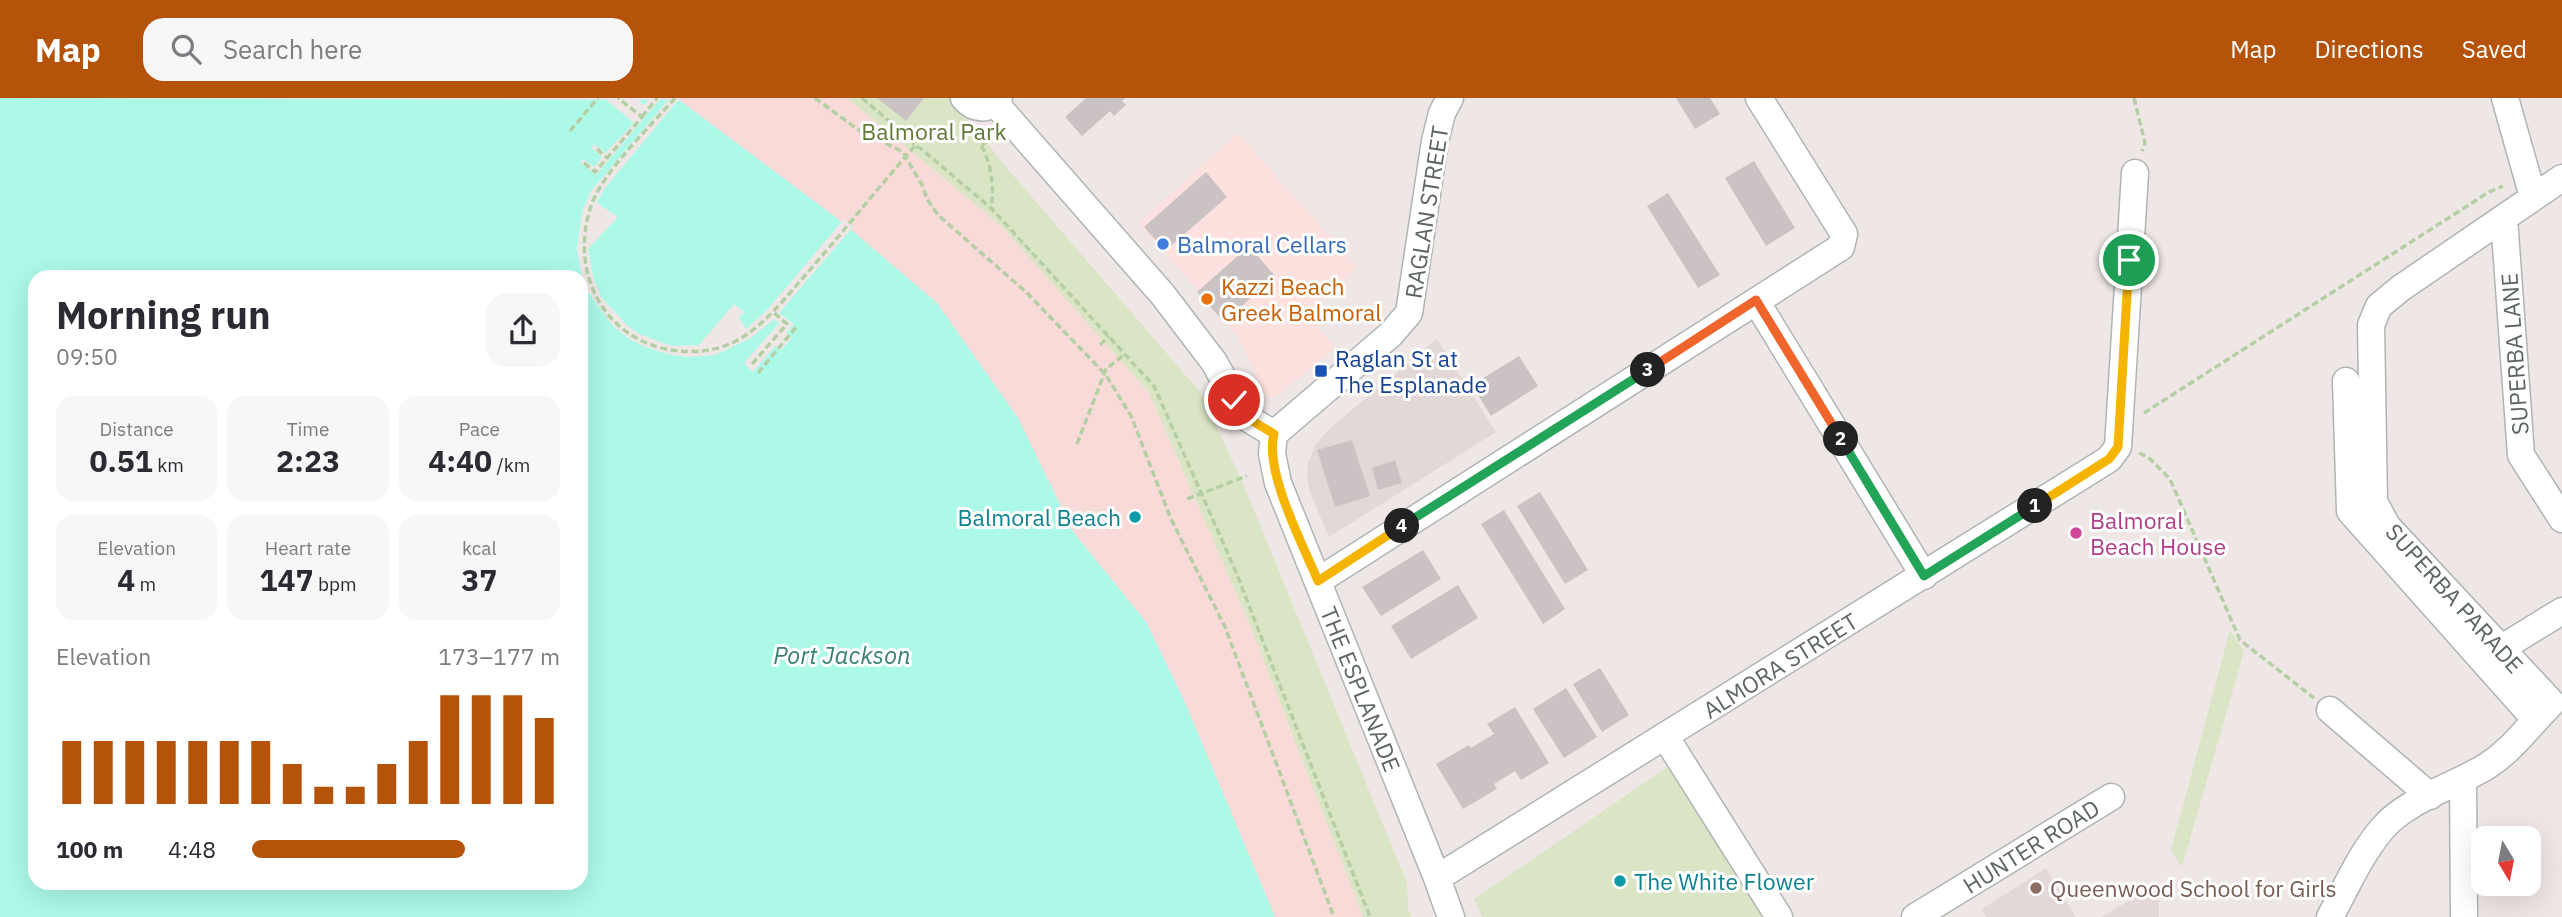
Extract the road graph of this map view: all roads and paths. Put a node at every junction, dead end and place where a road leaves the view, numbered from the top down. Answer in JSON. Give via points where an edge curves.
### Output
{"nodes":[{"id":1,"x":598,"y":98,"type":"edge"},
{"id":2,"x":618,"y":98,"type":"edge"},
{"id":3,"x":657,"y":98,"type":"edge"},
{"id":4,"x":675,"y":98,"type":"edge"},
{"id":5,"x":815,"y":98,"type":"edge"},
{"id":6,"x":862,"y":98,"type":"edge"},
{"id":7,"x":1450,"y":98,"type":"edge"},
{"id":8,"x":1759,"y":98,"type":"edge"},
{"id":9,"x":2134,"y":98,"type":"edge"},
{"id":10,"x":2505,"y":98,"type":"edge"},
{"id":11,"x":997,"y":101,"type":"edge"},
{"id":12,"x":965,"y":110,"type":"edge"},
{"id":13,"x":642,"y":117,"type":"junction"},
{"id":14,"x":570,"y":131,"type":"dead end"},
{"id":15,"x":995,"y":135,"type":"dead end"},
{"id":16,"x":2145,"y":142,"type":"dead end"},
{"id":17,"x":982,"y":145,"type":"junction"},
{"id":18,"x":915,"y":146,"type":"junction"},
{"id":19,"x":597,"y":149,"type":"dead end"},
{"id":20,"x":607,"y":158,"type":"junction"},
{"id":21,"x":584,"y":163,"type":"dead end"},
{"id":22,"x":2134,"y":173,"type":"dead end"},
{"id":23,"x":2562,"y":178,"type":"edge"},
{"id":24,"x":2503,"y":186,"type":"dead end"},
{"id":25,"x":2533,"y":197,"type":"junction"},
{"id":26,"x":991,"y":208,"type":"junction"},
{"id":27,"x":2504,"y":218,"type":"junction"},
{"id":28,"x":587,"y":270,"type":"edge"},
{"id":29,"x":588,"y":274,"type":"edge"},
{"id":30,"x":1756,"y":300,"type":"junction"},
{"id":31,"x":773,"y":312,"type":"junction"},
{"id":32,"x":796,"y":327,"type":"dead end"},
{"id":33,"x":777,"y":335,"type":"junction"},
{"id":34,"x":1109,"y":336,"type":"junction"},
{"id":35,"x":784,"y":341,"type":"junction"},
{"id":36,"x":1100,"y":345,"type":"dead end"},
{"id":37,"x":1125,"y":354,"type":"junction"},
{"id":38,"x":752,"y":364,"type":"dead end"},
{"id":39,"x":758,"y":373,"type":"dead end"},
{"id":40,"x":1104,"y":373,"type":"junction"},
{"id":41,"x":2346,"y":381,"type":"dead end"},
{"id":42,"x":2148,"y":410,"type":"dead end"},
{"id":43,"x":1274,"y":434,"type":"junction"},
{"id":44,"x":1077,"y":444,"type":"dead end"},
{"id":45,"x":2123,"y":449,"type":"junction"},
{"id":46,"x":1247,"y":475,"type":"dead end"},
{"id":47,"x":1200,"y":493,"type":"junction"},
{"id":48,"x":1187,"y":499,"type":"dead end"},
{"id":49,"x":2562,"y":519,"type":"edge"},
{"id":50,"x":1924,"y":576,"type":"junction"},
{"id":51,"x":1318,"y":581,"type":"junction"},
{"id":52,"x":2562,"y":611,"type":"edge"},
{"id":53,"x":2502,"y":648,"type":"junction"},
{"id":54,"x":2550,"y":705,"type":"edge"},
{"id":55,"x":2330,"y":710,"type":"joint"},
{"id":56,"x":1665,"y":736,"type":"junction"},
{"id":57,"x":2463,"y":779,"type":"junction"},
{"id":58,"x":2430,"y":796,"type":"junction"},
{"id":59,"x":2111,"y":797,"type":"dead end"},
{"id":60,"x":1437,"y":878,"type":"junction"},
{"id":61,"x":1335,"y":917,"type":"edge"},
{"id":62,"x":1370,"y":917,"type":"edge"},
{"id":63,"x":1451,"y":917,"type":"edge"},
{"id":64,"x":1779,"y":917,"type":"edge"},
{"id":65,"x":1915,"y":917,"type":"edge"},
{"id":66,"x":2330,"y":917,"type":"edge"},
{"id":67,"x":2464,"y":917,"type":"edge"}],
"edges":[{"from":1,"to":14,"type":"path"},
{"from":2,"to":13,"type":"path"},
{"from":3,"to":13,"type":"path"},
{"from":4,"to":28,"type":"path","bridge":true,"via":[[600,187],[585,228]]},
{"from":5,"to":40,"type":"path","via":[[857,129],[903,152],[938,215],[1027,293]]},
{"from":6,"to":18,"type":"path"},
{"from":7,"to":43,"type":"street","name":"RAGLAN STREET","via":[[1435,141],[1409,313],[1391,334]]},
{"from":8,"to":30,"type":"street","via":[[1844,234],[1841,247]]},
{"from":9,"to":16,"type":"path"},
{"from":10,"to":25,"type":"street"},
{"from":11,"to":12,"type":"street"},
{"from":11,"to":43,"type":"street","via":[[1163,295],[1214,362],[1244,416]]},
{"from":12,"to":17,"type":"path"},
{"from":13,"to":20,"type":"path"},
{"from":15,"to":17,"type":"path"},
{"from":17,"to":26,"type":"path","via":[[994,189]]},
{"from":18,"to":26,"type":"path"},
{"from":18,"to":31,"type":"path","bridge":true},
{"from":19,"to":20,"type":"path"},
{"from":20,"to":21,"type":"path","via":[[595,172]]},
{"from":22,"to":45,"type":"street"},
{"from":23,"to":25,"type":"street"},
{"from":24,"to":42,"type":"path"},
{"from":25,"to":27,"type":"street"},
{"from":26,"to":34,"type":"path"},
{"from":27,"to":49,"type":"street","name":"SUPERBA LANE","via":[[2521,455]]},
{"from":27,"to":53,"type":"street","name":"SUPERBA PARADE","via":[[2379,306],[2371,325],[2374,502],[2387,526]]},
{"from":29,"to":31,"type":"path","bridge":true,"via":[[608,316],[642,342],[682,351],[720,348],[752,331]]},
{"from":30,"to":50,"type":"street"},
{"from":30,"to":51,"type":"street"},
{"from":31,"to":33,"type":"path","via":[[787,324]]},
{"from":32,"to":35,"type":"path"},
{"from":33,"to":35,"type":"path"},
{"from":33,"to":38,"type":"path"},
{"from":34,"to":36,"type":"path"},
{"from":34,"to":37,"type":"path"},
{"from":35,"to":39,"type":"path"},
{"from":37,"to":40,"type":"path"},
{"from":37,"to":47,"type":"path","via":[[1154,386]]},
{"from":40,"to":44,"type":"path"},
{"from":40,"to":61,"type":"path","via":[[1131,416],[1171,519],[1225,627]]},
{"from":41,"to":54,"type":"street","name":"SUPERBA PARADE","via":[[2350,511]]},
{"from":43,"to":51,"type":"street","name":"THE ESPLANADE","via":[[1272,454],[1278,483]]},
{"from":45,"to":50,"type":"street","name":"ALMORA STREET"},
{"from":45,"to":55,"type":"path","via":[[2148,457],[2170,479],[2240,640]]},
{"from":46,"to":47,"type":"path"},
{"from":47,"to":48,"type":"path"},
{"from":47,"to":62,"type":"path","via":[[1236,572]]},
{"from":50,"to":56,"type":"street","name":"ALMORA STREET"},
{"from":51,"to":60,"type":"street","name":"THE ESPLANADE"},
{"from":52,"to":53,"type":"street"},
{"from":53,"to":54,"type":"street","name":"SUPERBA PARADE"},
{"from":54,"to":57,"type":"street","via":[[2516,745]]},
{"from":55,"to":58,"type":"street"},
{"from":56,"to":60,"type":"street","name":"ALMORA STREET"},
{"from":56,"to":64,"type":"street"},
{"from":57,"to":58,"type":"street"},
{"from":57,"to":67,"type":"street"},
{"from":58,"to":66,"type":"street","via":[[2383,828]]},
{"from":59,"to":65,"type":"street","name":"HUNTER ROAD"},
{"from":60,"to":63,"type":"street","name":"THE ESPLANADE"}]}
